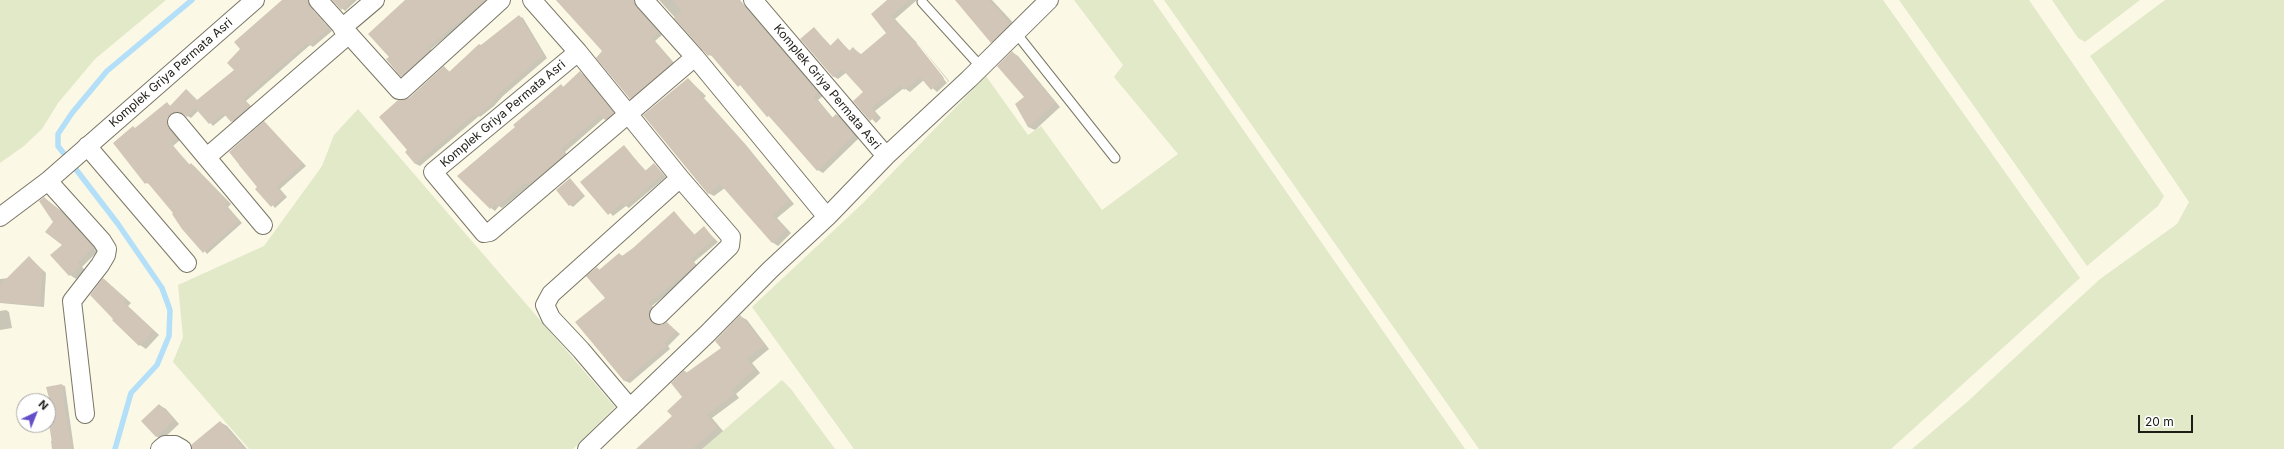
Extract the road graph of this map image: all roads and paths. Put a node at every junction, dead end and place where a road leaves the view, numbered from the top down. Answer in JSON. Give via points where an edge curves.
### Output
{"nodes":[{"id":1,"x":255,"y":0,"type":"edge"},
{"id":2,"x":318,"y":0,"type":"edge"},
{"id":3,"x":375,"y":0,"type":"edge"},
{"id":4,"x":501,"y":0,"type":"edge"},
{"id":5,"x":532,"y":0,"type":"edge"},
{"id":6,"x":644,"y":0,"type":"edge"},
{"id":7,"x":753,"y":0,"type":"edge"},
{"id":8,"x":922,"y":2,"type":"dead end"},
{"id":9,"x":1043,"y":2,"type":"edge"},
{"id":10,"x":345,"y":31,"type":"junction"},
{"id":11,"x":1016,"y":33,"type":"junction"},
{"id":12,"x":578,"y":52,"type":"junction"},
{"id":13,"x":695,"y":57,"type":"junction"},
{"id":14,"x":981,"y":67,"type":"junction"},
{"id":15,"x":630,"y":114,"type":"junction"},
{"id":16,"x":177,"y":122,"type":"dead end"},
{"id":17,"x":77,"y":154,"type":"junction"},
{"id":18,"x":886,"y":156,"type":"junction"},
{"id":19,"x":206,"y":157,"type":"junction"},
{"id":20,"x":1115,"y":158,"type":"dead end"},
{"id":21,"x":680,"y":178,"type":"junction"},
{"id":22,"x":48,"y":181,"type":"junction"},
{"id":23,"x":827,"y":217,"type":"junction"},
{"id":24,"x":0,"y":218,"type":"edge"},
{"id":25,"x":263,"y":225,"type":"dead end"},
{"id":26,"x":187,"y":263,"type":"dead end"},
{"id":27,"x":659,"y":315,"type":"dead end"},
{"id":28,"x":630,"y":408,"type":"junction"},
{"id":29,"x":85,"y":414,"type":"dead end"},
{"id":30,"x":160,"y":449,"type":"edge"},
{"id":31,"x":182,"y":449,"type":"edge"},
{"id":32,"x":587,"y":449,"type":"edge"}],
"edges":[{"from":1,"to":17,"type":"street","name":"Komplek Griya Permata Asri"},
{"from":2,"to":10,"type":"street"},
{"from":3,"to":10,"type":"street"},
{"from":4,"to":10,"type":"street","via":[[402,90],[395,88]]},
{"from":5,"to":12,"type":"street","name":"Komplek Griya Permata Asri"},
{"from":6,"to":13,"type":"street"},
{"from":7,"to":18,"type":"street","name":"Komplek Griya Permata Asri"},
{"from":8,"to":14,"type":"lane"},
{"from":9,"to":11,"type":"street"},
{"from":10,"to":19,"type":"street"},
{"from":11,"to":14,"type":"street"},
{"from":11,"to":20,"type":"lane"},
{"from":12,"to":15,"type":"street","name":"Komplek Griya Permata Asri"},
{"from":12,"to":15,"type":"street","name":"Komplek Griya Permata Asri","via":[[434,170],[434,175],[487,234]]},
{"from":13,"to":15,"type":"street","name":"Komplek Griya Permata Asri"},
{"from":13,"to":23,"type":"street"},
{"from":14,"to":18,"type":"street"},
{"from":15,"to":21,"type":"street","name":"Komplek Griya Permata Asri"},
{"from":16,"to":19,"type":"street"},
{"from":17,"to":22,"type":"street","name":"Komplek Griya Permata Asri"},
{"from":17,"to":26,"type":"street"},
{"from":18,"to":23,"type":"street"},
{"from":19,"to":25,"type":"street"},
{"from":21,"to":27,"type":"street","name":"Komplek Griya Permata Asri","via":[[731,237],[732,242]]},
{"from":21,"to":28,"type":"street","via":[[551,294],[545,305],[551,318]]},
{"from":22,"to":24,"type":"street","name":"Komplek Griya Permata Asri"},
{"from":22,"to":29,"type":"street","via":[[102,240],[107,249],[100,265],[72,301]]},
{"from":23,"to":28,"type":"street"},
{"from":28,"to":32,"type":"street"},
{"from":30,"to":31,"type":"street","via":[[165,445],[175,445]]}]}
